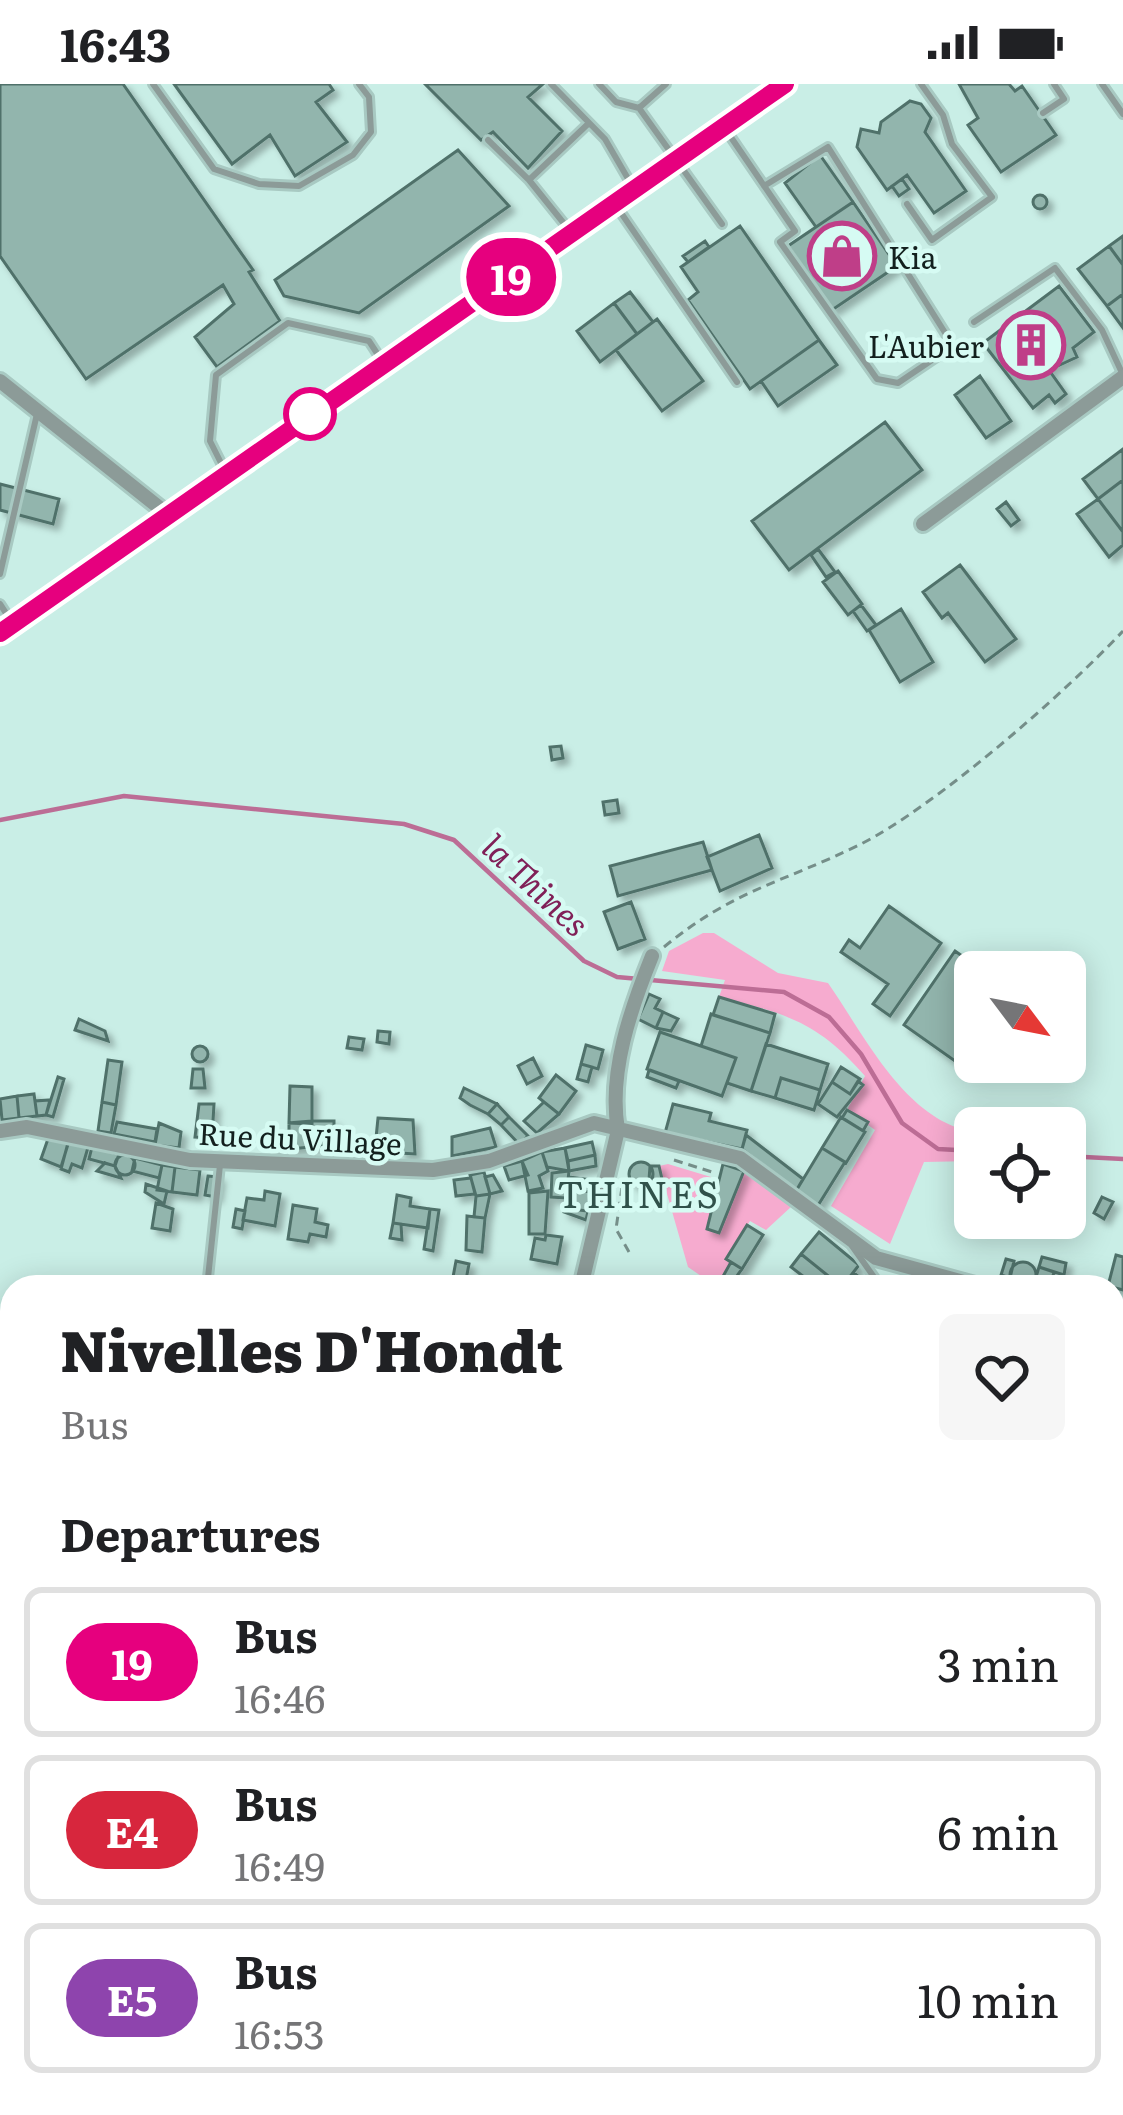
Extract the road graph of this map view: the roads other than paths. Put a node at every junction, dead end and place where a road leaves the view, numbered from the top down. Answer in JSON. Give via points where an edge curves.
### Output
{"nodes":[{"id":1,"x":152,"y":84,"type":"edge"},
{"id":2,"x":358,"y":84,"type":"edge"},
{"id":3,"x":599,"y":84,"type":"edge"},
{"id":4,"x":666,"y":84,"type":"edge"},
{"id":5,"x":785,"y":84,"type":"edge"},
{"id":6,"x":921,"y":84,"type":"edge"},
{"id":7,"x":1054,"y":84,"type":"edge"},
{"id":8,"x":1102,"y":84,"type":"edge"},
{"id":9,"x":550,"y":85,"type":"edge"},
{"id":10,"x":755,"y":92,"type":"edge"},
{"id":11,"x":639,"y":108,"type":"junction"},
{"id":12,"x":1122,"y":110,"type":"edge"},
{"id":13,"x":1043,"y":113,"type":"dead end"},
{"id":14,"x":589,"y":123,"type":"junction"},
{"id":15,"x":724,"y":127,"type":"junction"},
{"id":16,"x":488,"y":140,"type":"dead end"},
{"id":17,"x":678,"y":160,"type":"junction"},
{"id":18,"x":529,"y":180,"type":"junction"},
{"id":19,"x":764,"y":186,"type":"junction"},
{"id":20,"x":635,"y":190,"type":"junction"},
{"id":21,"x":615,"y":204,"type":"junction"},
{"id":22,"x":907,"y":204,"type":"dead end"},
{"id":23,"x":722,"y":224,"type":"dead end"},
{"id":24,"x":572,"y":234,"type":"junction"},
{"id":25,"x":974,"y":322,"type":"dead end"},
{"id":26,"x":384,"y":364,"type":"junction"},
{"id":27,"x":1123,"y":376,"type":"edge"},
{"id":28,"x":0,"y":382,"type":"edge"},
{"id":29,"x":737,"y":382,"type":"dead end"},
{"id":30,"x":38,"y":410,"type":"junction"},
{"id":31,"x":225,"y":472,"type":"junction"},
{"id":32,"x":166,"y":513,"type":"junction"},
{"id":33,"x":923,"y":524,"type":"dead end"},
{"id":34,"x":0,"y":574,"type":"edge"},
{"id":35,"x":0,"y":604,"type":"edge"},
{"id":36,"x":7,"y":628,"type":"edge"},
{"id":37,"x":652,"y":956,"type":"road end"},
{"id":38,"x":614,"y":1105,"type":"junction"},
{"id":39,"x":594,"y":1123,"type":"junction"},
{"id":40,"x":618,"y":1130,"type":"junction"},
{"id":41,"x":0,"y":1131,"type":"edge"},
{"id":42,"x":220,"y":1161,"type":"junction"},
{"id":43,"x":848,"y":1241,"type":"junction"},
{"id":44,"x":208,"y":1275,"type":"edge"},
{"id":45,"x":584,"y":1275,"type":"edge"},
{"id":46,"x":872,"y":1275,"type":"edge"},
{"id":47,"x":938,"y":1275,"type":"edge"}],
"edges":[{"from":1,"to":2,"type":"lane","via":[[214,169],[299,186],[353,155],[371,131],[369,97]]},
{"from":3,"to":11,"type":"lane","via":[[616,102]]},
{"from":4,"to":11,"type":"lane"},
{"from":5,"to":10,"type":"main road"},
{"from":6,"to":22,"type":"lane","via":[[992,197],[932,240]]},
{"from":7,"to":13,"type":"lane","via":[[1064,99]]},
{"from":8,"to":12,"type":"lane"},
{"from":9,"to":14,"type":"lane"},
{"from":10,"to":15,"type":"main road"},
{"from":11,"to":17,"type":"lane"},
{"from":14,"to":18,"type":"lane"},
{"from":14,"to":20,"type":"lane"},
{"from":15,"to":17,"type":"main road"},
{"from":15,"to":19,"type":"lane"},
{"from":16,"to":18,"type":"lane"},
{"from":17,"to":20,"type":"main road"},
{"from":17,"to":23,"type":"lane"},
{"from":18,"to":24,"type":"lane"},
{"from":19,"to":19,"type":"lane","via":[[795,231],[780,242],[878,379],[898,382],[941,354],[949,339],[827,147]]},
{"from":20,"to":21,"type":"main road"},
{"from":21,"to":24,"type":"main road"},
{"from":21,"to":29,"type":"lane"},
{"from":24,"to":26,"type":"main road"},
{"from":25,"to":27,"type":"lane","via":[[1055,268],[1102,329]]},
{"from":26,"to":31,"type":"main road"},
{"from":26,"to":31,"type":"lane","via":[[369,341],[288,322],[216,375],[210,440]]},
{"from":27,"to":33,"type":"street"},
{"from":28,"to":30,"type":"street"},
{"from":30,"to":32,"type":"street"},
{"from":30,"to":34,"type":"lane"},
{"from":31,"to":32,"type":"main road"},
{"from":32,"to":36,"type":"main road"},
{"from":35,"to":36,"type":"lane"},
{"from":37,"to":38,"type":"street"},
{"from":38,"to":39,"type":"street","name":"Rue du Village"},
{"from":38,"to":40,"type":"street"},
{"from":39,"to":40,"type":"street"},
{"from":39,"to":42,"type":"street","name":"Rue du Village","via":[[489,1161],[434,1170]]},
{"from":40,"to":43,"type":"street","via":[[740,1158]]},
{"from":40,"to":45,"type":"street"},
{"from":41,"to":42,"type":"street","name":"Rue du Village","via":[[27,1127]]},
{"from":42,"to":44,"type":"lane"},
{"from":43,"to":46,"type":"lane"},
{"from":43,"to":47,"type":"street","via":[[876,1258]]}]}
